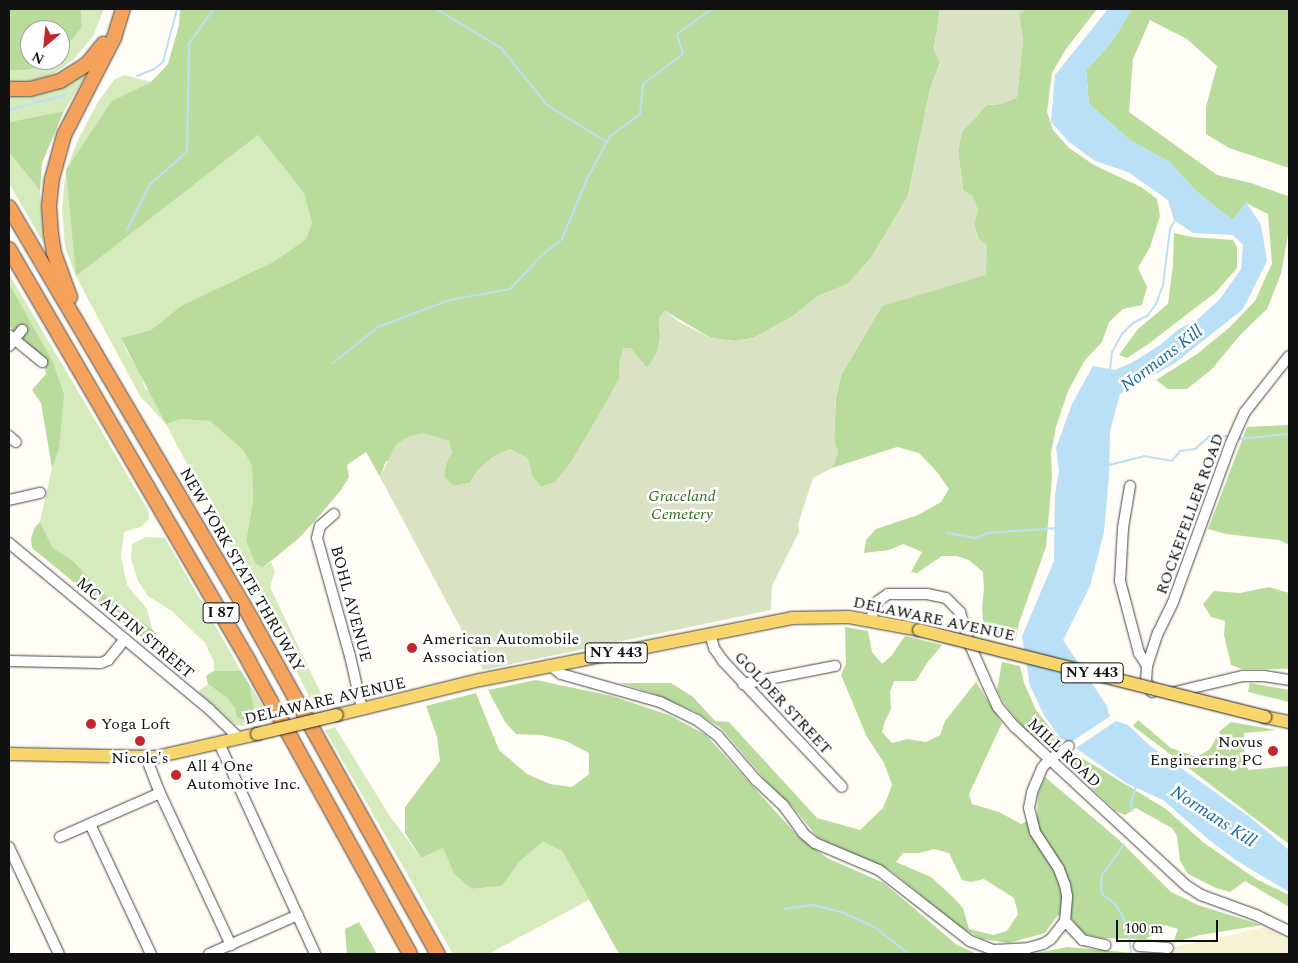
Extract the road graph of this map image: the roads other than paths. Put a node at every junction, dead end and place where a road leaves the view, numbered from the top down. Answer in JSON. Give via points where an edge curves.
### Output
{"nodes":[{"id":1,"x":116,"y":9,"type":"edge"},
{"id":2,"x":123,"y":9,"type":"edge"},
{"id":3,"x":9,"y":89,"type":"edge"},
{"id":4,"x":9,"y":207,"type":"edge"},
{"id":5,"x":9,"y":249,"type":"edge"},
{"id":6,"x":9,"y":253,"type":"edge"},
{"id":7,"x":25,"y":277,"type":"junction"},
{"id":8,"x":22,"y":330,"type":"dead end"},
{"id":9,"x":11,"y":340,"type":"edge"},
{"id":10,"x":1289,"y":356,"type":"edge"},
{"id":11,"x":42,"y":362,"type":"dead end"},
{"id":12,"x":104,"y":367,"type":"junction"},
{"id":13,"x":1130,"y":486,"type":"dead end"},
{"id":14,"x":40,"y":494,"type":"dead end"},
{"id":15,"x":9,"y":500,"type":"edge"},
{"id":16,"x":334,"y":514,"type":"dead end"},
{"id":17,"x":9,"y":543,"type":"edge"},
{"id":18,"x":870,"y":620,"type":"junction"},
{"id":19,"x":710,"y":634,"type":"junction"},
{"id":20,"x":125,"y":639,"type":"junction"},
{"id":21,"x":9,"y":661,"type":"edge"},
{"id":22,"x":550,"y":665,"type":"junction"},
{"id":23,"x":835,"y":666,"type":"dead end"},
{"id":24,"x":1148,"y":666,"type":"junction"},
{"id":25,"x":1289,"y":680,"type":"edge"},
{"id":26,"x":744,"y":684,"type":"junction"},
{"id":27,"x":362,"y":709,"type":"junction"},
{"id":28,"x":1289,"y":722,"type":"edge"},
{"id":29,"x":239,"y":738,"type":"junction"},
{"id":30,"x":219,"y":743,"type":"junction"},
{"id":31,"x":1069,"y":746,"type":"dead end"},
{"id":32,"x":9,"y":754,"type":"edge"},
{"id":33,"x":146,"y":757,"type":"junction"},
{"id":34,"x":1049,"y":760,"type":"junction"},
{"id":35,"x":842,"y":787,"type":"dead end"},
{"id":36,"x":160,"y":793,"type":"junction"},
{"id":37,"x":90,"y":824,"type":"junction"},
{"id":38,"x":60,"y":837,"type":"dead end"},
{"id":39,"x":9,"y":847,"type":"edge"},
{"id":40,"x":298,"y":915,"type":"junction"},
{"id":41,"x":1065,"y":921,"type":"junction"},
{"id":42,"x":1289,"y":931,"type":"edge"},
{"id":43,"x":231,"y":945,"type":"junction"},
{"id":44,"x":1105,"y":945,"type":"dead end"},
{"id":45,"x":1139,"y":946,"type":"dead end"},
{"id":46,"x":1168,"y":948,"type":"dead end"},
{"id":47,"x":59,"y":954,"type":"edge"},
{"id":48,"x":151,"y":954,"type":"edge"},
{"id":49,"x":209,"y":954,"type":"edge"},
{"id":50,"x":315,"y":954,"type":"edge"},
{"id":51,"x":410,"y":954,"type":"edge"},
{"id":52,"x":438,"y":954,"type":"edge"}],
"edges":[{"from":1,"to":3,"type":"highway","via":[[104,43],[79,71],[50,85]]},
{"from":2,"to":12,"type":"highway","via":[[114,38],[61,143],[49,206],[52,244],[62,277]]},
{"from":4,"to":12,"type":"highway","name":"NEW YORK STATE THRUWAY","number":"I 87"},
{"from":5,"to":7,"type":"highway","number":"I 87"},
{"from":6,"to":7,"type":"highway"},
{"from":7,"to":51,"type":"highway","number":"I 87","via":[[249,662]]},
{"from":8,"to":9,"type":"street"},
{"from":9,"to":11,"type":"street"},
{"from":10,"to":24,"type":"street","name":"ROCKEFELLER ROAD","via":[[1245,412],[1173,602],[1158,632]]},
{"from":12,"to":52,"type":"highway","name":"NEW YORK STATE THRUWAY","number":"I 87","via":[[253,622]]},
{"from":13,"to":24,"type":"street","via":[[1123,528],[1120,581],[1139,653]]},
{"from":14,"to":15,"type":"street"},
{"from":16,"to":27,"type":"street","name":"BOHL AVENUE","via":[[320,526],[317,538]]},
{"from":17,"to":20,"type":"street","name":"MC ALPIN STREET"},
{"from":18,"to":19,"type":"main road","name":"DELAWARE AVENUE","number":"NY 443","via":[[803,616]]},
{"from":18,"to":28,"type":"main road","name":"DELAWARE AVENUE","number":"NY 443","bridge":true},
{"from":18,"to":34,"type":"street","name":"MILL ROAD","via":[[878,601],[888,594],[927,594],[946,598],[954,604],[998,707]]},
{"from":19,"to":22,"type":"main road","name":"DELAWARE AVENUE","number":"NY 443"},
{"from":19,"to":26,"type":"street","name":"GOLDER STREET","via":[[718,654]]},
{"from":20,"to":21,"type":"street","via":[[108,660],[101,663]]},
{"from":20,"to":29,"type":"street","name":"MC ALPIN STREET"},
{"from":22,"to":27,"type":"main road","name":"DELAWARE AVENUE","number":"NY 443"},
{"from":22,"to":41,"type":"street","via":[[561,674],[660,702],[697,720],[726,745],[815,844],[880,870],[978,946],[1004,951],[1043,944],[1052,939]]},
{"from":23,"to":26,"type":"street"},
{"from":24,"to":25,"type":"street","name":"ROCKEFELLER ROAD","via":[[1146,681],[1152,692],[1170,693],[1243,676]]},
{"from":26,"to":35,"type":"street","name":"GOLDER STREET"},
{"from":27,"to":29,"type":"main road","name":"DELAWARE AVENUE","number":"NY 443","bridge":true},
{"from":29,"to":30,"type":"main road","name":"DELAWARE AVENUE","number":"NY 443"},
{"from":30,"to":33,"type":"main road","name":"DELAWARE AVENUE","number":"NY 443"},
{"from":30,"to":40,"type":"street"},
{"from":31,"to":34,"type":"street"},
{"from":32,"to":33,"type":"main road","name":"DELAWARE AVENUE","number":"NY 443"},
{"from":33,"to":36,"type":"street"},
{"from":34,"to":41,"type":"street","via":[[1035,781],[1030,815],[1035,832],[1059,869],[1065,885]]},
{"from":34,"to":42,"type":"street","name":"MILL ROAD","via":[[1187,886],[1201,895]]},
{"from":36,"to":37,"type":"street"},
{"from":36,"to":43,"type":"street"},
{"from":37,"to":38,"type":"street"},
{"from":37,"to":48,"type":"street"},
{"from":39,"to":47,"type":"street"},
{"from":40,"to":43,"type":"street"},
{"from":40,"to":50,"type":"street"},
{"from":41,"to":44,"type":"street","via":[[1083,940]]},
{"from":43,"to":49,"type":"street"},
{"from":45,"to":46,"type":"street"}]}
